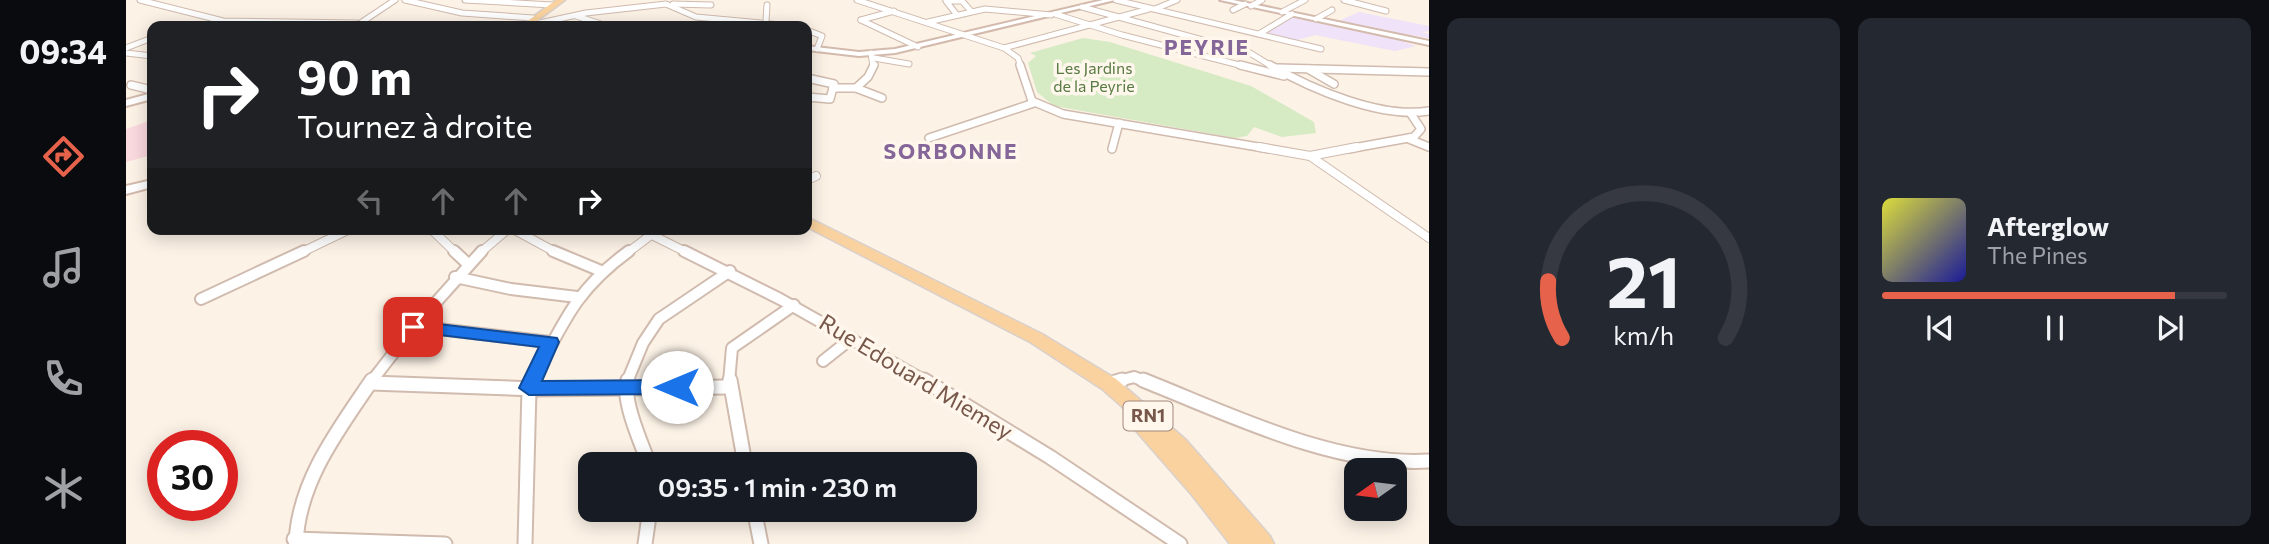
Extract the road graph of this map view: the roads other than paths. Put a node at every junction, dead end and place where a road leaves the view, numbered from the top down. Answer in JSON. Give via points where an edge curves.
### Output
{"nodes":[{"id":1,"x":140,"y":0,"type":"edge"},
{"id":2,"x":395,"y":0,"type":"edge"},
{"id":3,"x":405,"y":0,"type":"edge"},
{"id":4,"x":465,"y":0,"type":"edge"},
{"id":5,"x":561,"y":0,"type":"edge"},
{"id":6,"x":858,"y":0,"type":"edge"},
{"id":7,"x":1114,"y":0,"type":"edge"},
{"id":8,"x":1177,"y":0,"type":"edge"},
{"id":9,"x":1223,"y":0,"type":"edge"},
{"id":10,"x":1262,"y":0,"type":"edge"},
{"id":11,"x":1305,"y":0,"type":"edge"},
{"id":12,"x":1344,"y":0,"type":"edge"},
{"id":13,"x":1375,"y":2,"type":"edge"},
{"id":14,"x":1354,"y":3,"type":"junction"},
{"id":15,"x":672,"y":4,"type":"junction"},
{"id":16,"x":552,"y":5,"type":"junction"},
{"id":17,"x":711,"y":5,"type":"dead end"},
{"id":18,"x":767,"y":5,"type":"dead end"},
{"id":19,"x":1248,"y":5,"type":"junction"},
{"id":20,"x":1082,"y":7,"type":"junction"},
{"id":21,"x":1154,"y":9,"type":"junction"},
{"id":22,"x":1233,"y":10,"type":"dead end"},
{"id":23,"x":1332,"y":10,"type":"dead end"},
{"id":24,"x":895,"y":11,"type":"junction"},
{"id":25,"x":971,"y":11,"type":"junction"},
{"id":26,"x":1386,"y":11,"type":"dead end"},
{"id":27,"x":1282,"y":12,"type":"junction"},
{"id":28,"x":1053,"y":14,"type":"junction"},
{"id":29,"x":1292,"y":14,"type":"junction"},
{"id":30,"x":957,"y":15,"type":"junction"},
{"id":31,"x":572,"y":16,"type":"junction"},
{"id":32,"x":533,"y":18,"type":"junction"},
{"id":33,"x":1116,"y":18,"type":"junction"},
{"id":34,"x":1316,"y":19,"type":"junction"},
{"id":35,"x":223,"y":21,"type":"edge"},
{"id":36,"x":362,"y":21,"type":"edge"},
{"id":37,"x":530,"y":21,"type":"edge"},
{"id":38,"x":549,"y":21,"type":"edge"},
{"id":39,"x":590,"y":21,"type":"edge"},
{"id":40,"x":766,"y":21,"type":"joint"},
{"id":41,"x":928,"y":22,"type":"junction"},
{"id":42,"x":1090,"y":25,"type":"junction"},
{"id":43,"x":812,"y":32,"type":"edge"},
{"id":44,"x":1262,"y":34,"type":"junction"},
{"id":45,"x":969,"y":35,"type":"junction"},
{"id":46,"x":147,"y":40,"type":"edge"},
{"id":47,"x":1429,"y":43,"type":"edge"},
{"id":48,"x":918,"y":47,"type":"junction"},
{"id":49,"x":126,"y":48,"type":"edge"},
{"id":50,"x":812,"y":48,"type":"edge"},
{"id":51,"x":1004,"y":48,"type":"junction"},
{"id":52,"x":817,"y":49,"type":"junction"},
{"id":53,"x":1321,"y":49,"type":"dead end"},
{"id":54,"x":126,"y":53,"type":"edge"},
{"id":55,"x":147,"y":55,"type":"edge"},
{"id":56,"x":873,"y":56,"type":"junction"},
{"id":57,"x":909,"y":64,"type":"dead end"},
{"id":58,"x":1278,"y":68,"type":"junction"},
{"id":59,"x":1307,"y":69,"type":"junction"},
{"id":60,"x":1426,"y":73,"type":"edge"},
{"id":61,"x":1290,"y":77,"type":"junction"},
{"id":62,"x":812,"y":78,"type":"edge"},
{"id":63,"x":1334,"y":84,"type":"dead end"},
{"id":64,"x":131,"y":85,"type":"dead end"},
{"id":65,"x":833,"y":88,"type":"junction"},
{"id":66,"x":856,"y":88,"type":"junction"},
{"id":67,"x":147,"y":89,"type":"edge"},
{"id":68,"x":147,"y":97,"type":"edge"},
{"id":69,"x":812,"y":97,"type":"edge"},
{"id":70,"x":882,"y":98,"type":"dead end"},
{"id":71,"x":126,"y":103,"type":"edge"},
{"id":72,"x":1034,"y":103,"type":"junction"},
{"id":73,"x":1429,"y":111,"type":"edge"},
{"id":74,"x":1410,"y":114,"type":"junction"},
{"id":75,"x":1119,"y":123,"type":"junction"},
{"id":76,"x":929,"y":138,"type":"dead end"},
{"id":77,"x":1409,"y":139,"type":"junction"},
{"id":78,"x":1429,"y":147,"type":"edge"},
{"id":79,"x":1112,"y":149,"type":"dead end"},
{"id":80,"x":1310,"y":156,"type":"junction"},
{"id":81,"x":816,"y":176,"type":"dead end"},
{"id":82,"x":812,"y":178,"type":"edge"},
{"id":83,"x":147,"y":185,"type":"edge"},
{"id":84,"x":126,"y":190,"type":"edge"},
{"id":85,"x":812,"y":224,"type":"edge"},
{"id":86,"x":337,"y":235,"type":"edge"},
{"id":87,"x":437,"y":235,"type":"edge"},
{"id":88,"x":500,"y":235,"type":"edge"},
{"id":89,"x":524,"y":235,"type":"edge"},
{"id":90,"x":643,"y":235,"type":"edge"},
{"id":91,"x":652,"y":235,"type":"edge"},
{"id":92,"x":1429,"y":238,"type":"edge"},
{"id":93,"x":468,"y":264,"type":"junction"},
{"id":94,"x":601,"y":271,"type":"junction"},
{"id":95,"x":730,"y":271,"type":"junction"},
{"id":96,"x":455,"y":277,"type":"junction"},
{"id":97,"x":577,"y":297,"type":"junction"},
{"id":98,"x":201,"y":299,"type":"dead end"},
{"id":99,"x":794,"y":305,"type":"junction"},
{"id":100,"x":1004,"y":323,"type":"junction"},
{"id":101,"x":413,"y":327,"type":"junction"},
{"id":102,"x":852,"y":338,"type":"junction"},
{"id":103,"x":550,"y":342,"type":"junction"},
{"id":104,"x":823,"y":361,"type":"dead end"},
{"id":105,"x":371,"y":383,"type":"junction"},
{"id":106,"x":1109,"y":384,"type":"junction"},
{"id":107,"x":626,"y":386,"type":"junction"},
{"id":108,"x":729,"y":387,"type":"junction"},
{"id":109,"x":529,"y":388,"type":"junction"},
{"id":110,"x":645,"y":452,"type":"edge"},
{"id":111,"x":743,"y":452,"type":"edge"},
{"id":112,"x":1429,"y":461,"type":"edge"},
{"id":113,"x":648,"y":522,"type":"edge"},
{"id":114,"x":757,"y":522,"type":"edge"},
{"id":115,"x":295,"y":541,"type":"edge"},
{"id":116,"x":445,"y":544,"type":"edge"},
{"id":117,"x":525,"y":544,"type":"edge"},
{"id":118,"x":645,"y":544,"type":"edge"},
{"id":119,"x":761,"y":544,"type":"edge"},
{"id":120,"x":1180,"y":544,"type":"edge"},
{"id":121,"x":1244,"y":544,"type":"edge"},
{"id":122,"x":1262,"y":544,"type":"edge"}],
"edges":[{"from":1,"to":35,"type":"street"},
{"from":2,"to":36,"type":"street"},
{"from":3,"to":32,"type":"street","via":[[462,13]]},
{"from":4,"to":16,"type":"street"},
{"from":5,"to":16,"type":"main road"},
{"from":6,"to":24,"type":"street"},
{"from":7,"to":20,"type":"main road"},
{"from":7,"to":21,"type":"street"},
{"from":8,"to":21,"type":"street"},
{"from":9,"to":19,"type":"main road"},
{"from":10,"to":19,"type":"street"},
{"from":11,"to":27,"type":"street"},
{"from":12,"to":14,"type":"street"},
{"from":13,"to":14,"type":"street"},
{"from":14,"to":26,"type":"street"},
{"from":15,"to":17,"type":"street"},
{"from":15,"to":31,"type":"street"},
{"from":15,"to":40,"type":"street","via":[[693,16]]},
{"from":16,"to":32,"type":"main road"},
{"from":18,"to":40,"type":"street"},
{"from":19,"to":22,"type":"street"},
{"from":19,"to":27,"type":"main road"},
{"from":20,"to":28,"type":"main road"},
{"from":20,"to":33,"type":"street"},
{"from":21,"to":33,"type":"street"},
{"from":21,"to":44,"type":"street"},
{"from":23,"to":34,"type":"street"},
{"from":24,"to":41,"type":"street"},
{"from":24,"to":48,"type":"street","via":[[861,20]]},
{"from":25,"to":28,"type":"street","via":[[996,8]]},
{"from":25,"to":30,"type":"street"},
{"from":25,"to":30,"type":"street","via":[[962,1],[946,1]]},
{"from":27,"to":29,"type":"main road"},
{"from":28,"to":42,"type":"street"},
{"from":28,"to":45,"type":"main road"},
{"from":29,"to":34,"type":"main road"},
{"from":29,"to":44,"type":"street"},
{"from":30,"to":41,"type":"street"},
{"from":31,"to":38,"type":"street"},
{"from":31,"to":39,"type":"street"},
{"from":32,"to":37,"type":"main road"},
{"from":33,"to":42,"type":"street"},
{"from":33,"to":58,"type":"street","via":[[1242,51]]},
{"from":34,"to":47,"type":"main road"},
{"from":41,"to":45,"type":"street"},
{"from":42,"to":51,"type":"street"},
{"from":42,"to":61,"type":"street"},
{"from":43,"to":52,"type":"street","via":[[822,37]]},
{"from":44,"to":53,"type":"street"},
{"from":45,"to":48,"type":"main road"},
{"from":45,"to":51,"type":"street"},
{"from":46,"to":49,"type":"street"},
{"from":48,"to":56,"type":"main road"},
{"from":50,"to":52,"type":"main road"},
{"from":51,"to":72,"type":"street","via":[[1018,58]]},
{"from":52,"to":56,"type":"main road"},
{"from":54,"to":55,"type":"street"},
{"from":56,"to":57,"type":"street"},
{"from":56,"to":66,"type":"street","via":[[870,77]]},
{"from":58,"to":59,"type":"street"},
{"from":58,"to":61,"type":"street"},
{"from":59,"to":60,"type":"street"},
{"from":59,"to":63,"type":"street"},
{"from":61,"to":74,"type":"street","via":[[1356,102]]},
{"from":62,"to":65,"type":"street","via":[[830,80]]},
{"from":64,"to":67,"type":"street"},
{"from":65,"to":66,"type":"street"},
{"from":65,"to":69,"type":"street","via":[[830,99]]},
{"from":66,"to":70,"type":"street"},
{"from":68,"to":71,"type":"main road"},
{"from":72,"to":75,"type":"street","via":[[1063,114]]},
{"from":72,"to":76,"type":"street"},
{"from":73,"to":74,"type":"street"},
{"from":74,"to":77,"type":"street","via":[[1421,129]]},
{"from":75,"to":79,"type":"street"},
{"from":75,"to":80,"type":"street"},
{"from":77,"to":78,"type":"street"},
{"from":77,"to":80,"type":"street"},
{"from":80,"to":92,"type":"street"},
{"from":81,"to":82,"type":"street"},
{"from":83,"to":84,"type":"main road"},
{"from":85,"to":100,"type":"main road","number":"RN1"},
{"from":86,"to":98,"type":"street"},
{"from":87,"to":93,"type":"street"},
{"from":88,"to":93,"type":"street"},
{"from":89,"to":94,"type":"street"},
{"from":90,"to":94,"type":"street"},
{"from":91,"to":95,"type":"street","name":"Rue Edouard Miemey"},
{"from":93,"to":96,"type":"street"},
{"from":94,"to":97,"type":"street"},
{"from":95,"to":99,"type":"street","name":"Rue Edouard Miemey"},
{"from":95,"to":107,"type":"street","via":[[659,319],[643,343]]},
{"from":96,"to":97,"type":"street"},
{"from":96,"to":101,"type":"street"},
{"from":97,"to":103,"type":"street"},
{"from":99,"to":102,"type":"street","name":"Rue Edouard Miemey"},
{"from":99,"to":108,"type":"street","via":[[732,348]]},
{"from":100,"to":106,"type":"main road","number":"RN1"},
{"from":100,"to":121,"type":"main road","number":"RN1","via":[[1128,411]]},
{"from":101,"to":103,"type":"street"},
{"from":101,"to":105,"type":"street"},
{"from":102,"to":104,"type":"street"},
{"from":102,"to":120,"type":"street","name":"Rue Edouard Miemey","via":[[1017,437]]},
{"from":103,"to":109,"type":"street"},
{"from":105,"to":109,"type":"street"},
{"from":105,"to":115,"type":"street","via":[[337,430],[305,495],[294,525]]},
{"from":106,"to":112,"type":"street","via":[[1133,377],[1369,460]]},
{"from":106,"to":122,"type":"main road","number":"RN1","via":[[1179,446]]},
{"from":107,"to":108,"type":"street"},
{"from":107,"to":109,"type":"street"},
{"from":107,"to":110,"type":"street"},
{"from":108,"to":111,"type":"street"},
{"from":109,"to":117,"type":"street"},
{"from":113,"to":118,"type":"street"},
{"from":114,"to":119,"type":"street"},
{"from":115,"to":116,"type":"street"}]}
